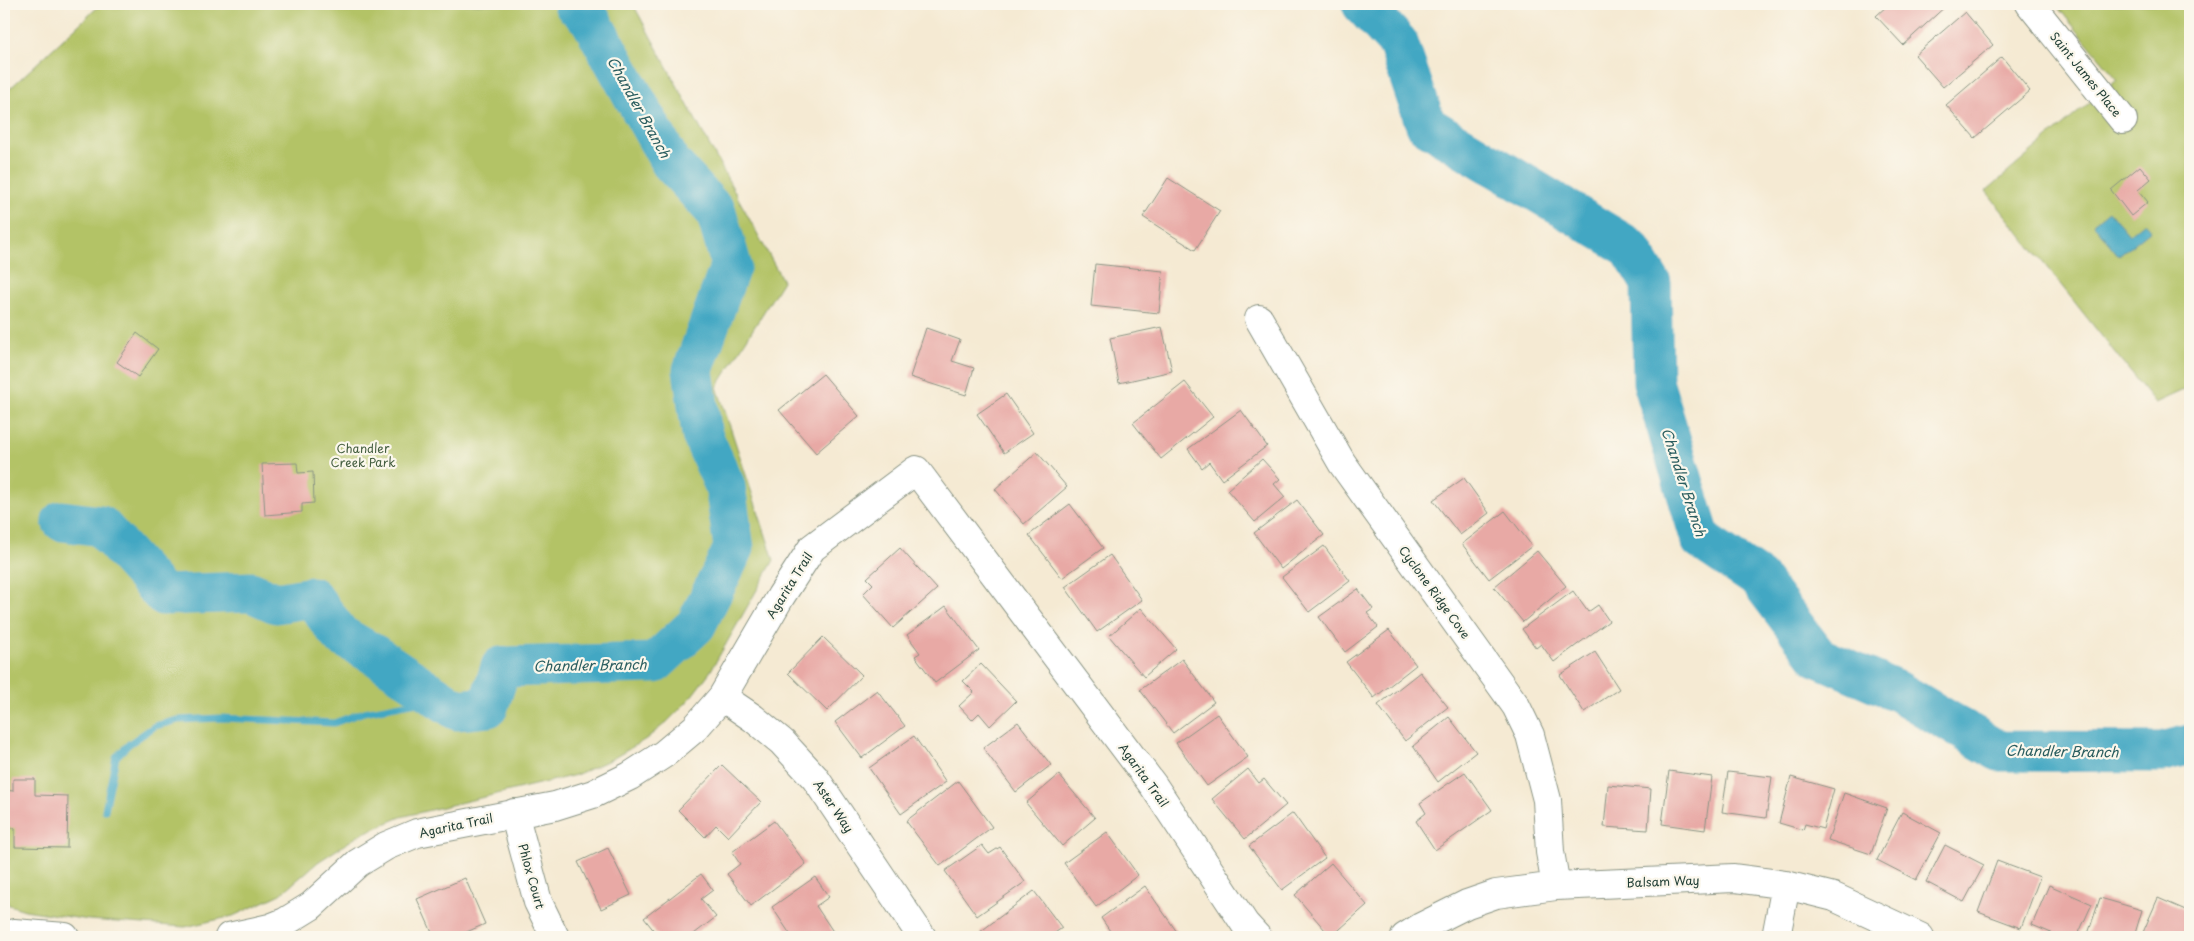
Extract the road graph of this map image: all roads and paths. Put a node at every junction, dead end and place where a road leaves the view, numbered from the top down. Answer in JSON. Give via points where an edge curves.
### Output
{"nodes":[{"id":1,"x":2030,"y":4,"type":"edge"},
{"id":2,"x":2123,"y":120,"type":"dead end"},
{"id":3,"x":1259,"y":320,"type":"dead end"},
{"id":4,"x":722,"y":697,"type":"junction"},
{"id":5,"x":514,"y":813,"type":"junction"},
{"id":6,"x":1786,"y":885,"type":"junction"},
{"id":7,"x":1556,"y":886,"type":"junction"},
{"id":8,"x":237,"y":936,"type":"edge"},
{"id":9,"x":13,"y":937,"type":"edge"},
{"id":10,"x":65,"y":937,"type":"edge"},
{"id":11,"x":554,"y":937,"type":"edge"},
{"id":12,"x":922,"y":937,"type":"edge"},
{"id":13,"x":1257,"y":937,"type":"edge"},
{"id":14,"x":1405,"y":937,"type":"edge"},
{"id":15,"x":1776,"y":937,"type":"edge"},
{"id":16,"x":1920,"y":937,"type":"edge"}],
"edges":[{"from":1,"to":2,"type":"street","name":"Saint James Place"},
{"from":3,"to":7,"type":"street","name":"Cyclone Ridge Cove","via":[[1342,463],[1516,706],[1530,735],[1547,800]]},
{"from":4,"to":5,"type":"street","name":"Agarita Trail","via":[[695,728],[630,776],[593,794],[554,806]]},
{"from":4,"to":12,"type":"street","name":"Aster Way","via":[[782,742],[815,778]]},
{"from":4,"to":13,"type":"street","name":"Agarita Trail","via":[[812,548],[916,470],[1153,785],[1245,924]]},
{"from":5,"to":8,"type":"street","name":"Agarita Trail","via":[[416,833],[386,846],[358,863],[317,901],[285,922]]},
{"from":5,"to":11,"type":"street","name":"Phlox Court","via":[[538,902]]},
{"from":6,"to":7,"type":"street","name":"Balsam Way","via":[[1734,878]]},
{"from":6,"to":15,"type":"street"},
{"from":6,"to":16,"type":"street","name":"Balsam Way","via":[[1834,897]]},
{"from":7,"to":14,"type":"street","name":"Balsam Way","via":[[1496,894],[1467,904]]},
{"from":9,"to":10,"type":"street","via":[[14,933]]}]}
